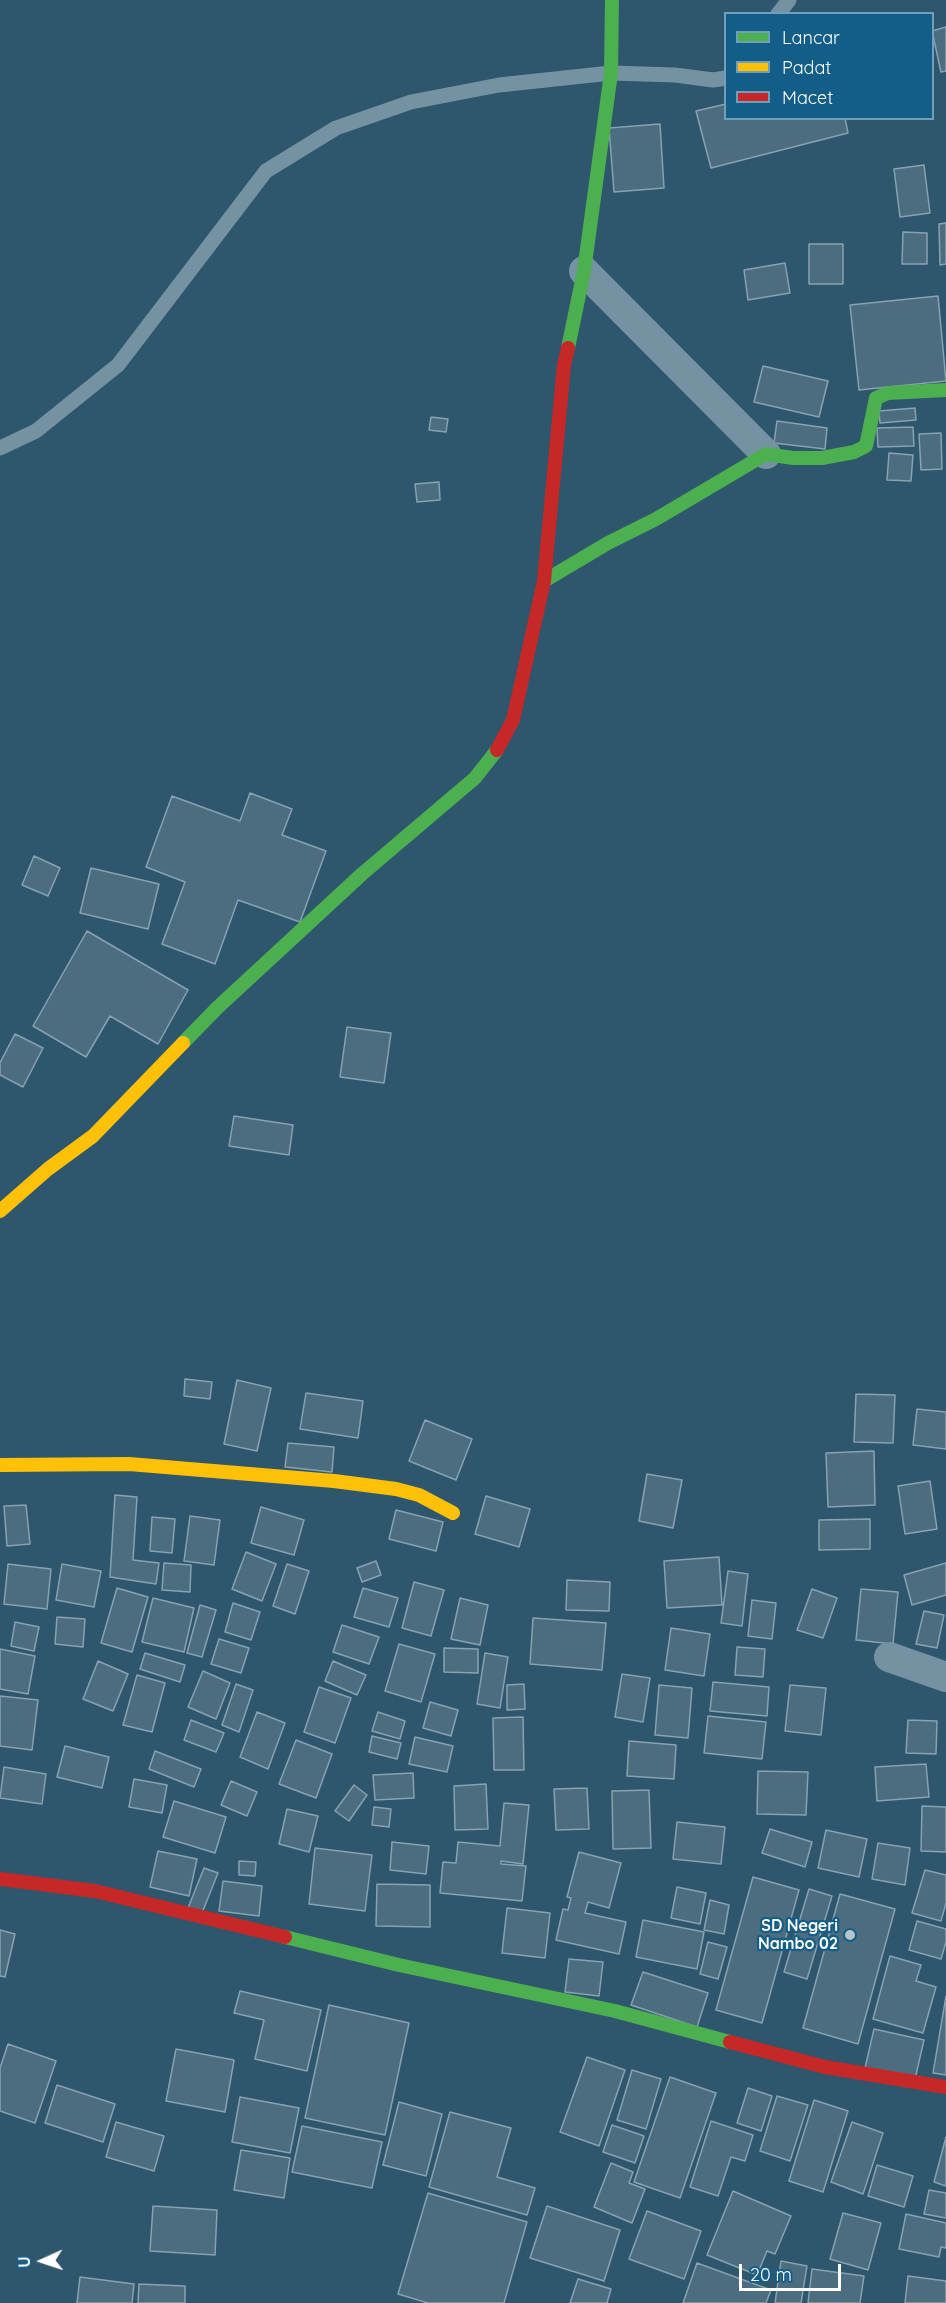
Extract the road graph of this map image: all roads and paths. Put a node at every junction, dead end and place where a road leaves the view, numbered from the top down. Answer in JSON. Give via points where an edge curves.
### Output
{"nodes":[{"id":1,"x":612,"y":0,"type":"edge"},
{"id":2,"x":789,"y":0,"type":"edge"},
{"id":3,"x":780,"y":12,"type":"edge"},
{"id":4,"x":610,"y":73,"type":"junction"},
{"id":5,"x":724,"y":78,"type":"edge"},
{"id":6,"x":584,"y":272,"type":"junction"},
{"id":7,"x":946,"y":390,"type":"edge"},
{"id":8,"x":0,"y":448,"type":"edge"},
{"id":9,"x":766,"y":454,"type":"junction"},
{"id":10,"x":544,"y":581,"type":"junction"},
{"id":11,"x":0,"y":1211,"type":"edge"},
{"id":12,"x":0,"y":1465,"type":"edge"},
{"id":13,"x":453,"y":1513,"type":"dead end"},
{"id":14,"x":889,"y":1657,"type":"dead end"},
{"id":15,"x":946,"y":1677,"type":"edge"},
{"id":16,"x":0,"y":1879,"type":"edge"},
{"id":17,"x":946,"y":2087,"type":"edge"}],
"edges":[{"from":1,"to":4,"type":"street"},
{"from":2,"to":3,"type":"lane"},
{"from":4,"to":5,"type":"lane"},
{"from":4,"to":6,"type":"street"},
{"from":4,"to":8,"type":"lane","via":[[499,85],[411,102],[336,128],[295,152],[266,171],[118,365],[36,431]]},
{"from":6,"to":9,"type":"street"},
{"from":6,"to":10,"type":"street","via":[[564,365]]},
{"from":7,"to":9,"type":"street","via":[[888,393],[876,398],[866,446],[854,452],[822,458]]},
{"from":9,"to":10,"type":"street"},
{"from":10,"to":11,"type":"street","via":[[513,720],[497,750],[475,778],[362,874],[226,1000],[93,1136]]},
{"from":12,"to":13,"type":"street","via":[[129,1464],[334,1481],[420,1495]]},
{"from":14,"to":15,"type":"street"},
{"from":16,"to":17,"type":"street","via":[[95,1891],[399,1965],[615,2011],[825,2067]]}]}
